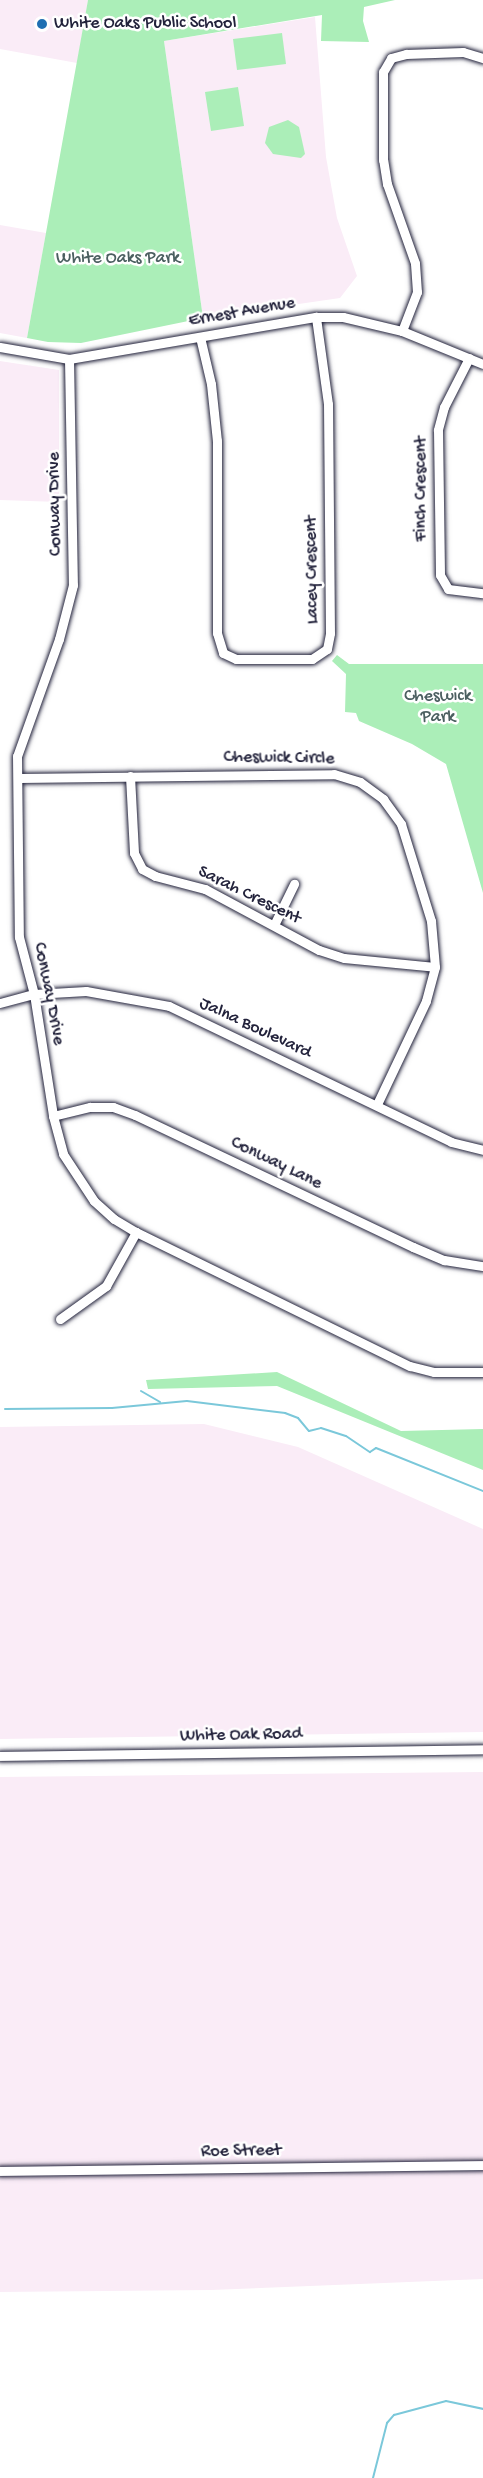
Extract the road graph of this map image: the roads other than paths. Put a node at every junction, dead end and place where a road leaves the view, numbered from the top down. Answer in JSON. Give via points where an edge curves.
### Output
{"nodes":[{"id":1,"x":483,"y":58,"type":"edge"},
{"id":2,"x":315,"y":317,"type":"junction"},
{"id":3,"x":402,"y":331,"type":"junction"},
{"id":4,"x":200,"y":337,"type":"junction"},
{"id":5,"x":0,"y":347,"type":"edge"},
{"id":6,"x":469,"y":358,"type":"junction"},
{"id":7,"x":69,"y":359,"type":"junction"},
{"id":8,"x":483,"y":364,"type":"edge"},
{"id":9,"x":483,"y":593,"type":"edge"},
{"id":10,"x":130,"y":776,"type":"junction"},
{"id":11,"x":19,"y":778,"type":"junction"},
{"id":12,"x":294,"y":884,"type":"dead end"},
{"id":13,"x":274,"y":925,"type":"junction"},
{"id":14,"x":435,"y":966,"type":"junction"},
{"id":15,"x":34,"y":994,"type":"junction"},
{"id":16,"x":0,"y":1003,"type":"edge"},
{"id":17,"x":377,"y":1104,"type":"junction"},
{"id":18,"x":52,"y":1116,"type":"junction"},
{"id":19,"x":483,"y":1150,"type":"edge"},
{"id":20,"x":136,"y":1232,"type":"junction"},
{"id":21,"x":483,"y":1266,"type":"edge"},
{"id":22,"x":60,"y":1319,"type":"dead end"},
{"id":23,"x":483,"y":1372,"type":"edge"},
{"id":24,"x":483,"y":1749,"type":"edge"},
{"id":25,"x":0,"y":1756,"type":"edge"},
{"id":26,"x":483,"y":2165,"type":"edge"},
{"id":27,"x":0,"y":2171,"type":"edge"}],
"edges":[{"from":1,"to":3,"type":"street","via":[[463,52],[406,54],[391,58],[383,72],[385,176],[415,263],[417,292]]},
{"from":2,"to":3,"type":"street","name":"Ernest Avenue","via":[[364,320]]},
{"from":2,"to":4,"type":"street","name":"Ernest Avenue"},
{"from":2,"to":4,"type":"street","name":"Lacey Crescent","via":[[328,404],[330,633],[327,649],[312,659],[236,659],[223,653],[218,633],[217,441],[211,384]]},
{"from":3,"to":6,"type":"street","name":"Ernest Avenue"},
{"from":4,"to":7,"type":"street","name":"Ernest Avenue"},
{"from":5,"to":7,"type":"street","name":"Ernest Avenue"},
{"from":6,"to":8,"type":"street","name":"Ernest Avenue"},
{"from":6,"to":9,"type":"street","name":"Finch Crescent","via":[[444,407],[438,430],[440,575],[448,589]]},
{"from":7,"to":11,"type":"street","name":"Conway Drive","via":[[73,585],[59,639],[17,756]]},
{"from":10,"to":11,"type":"street","name":"Cheswick Circle"},
{"from":10,"to":13,"type":"street","name":"Sarah Crescent","via":[[134,853],[142,869],[205,889]]},
{"from":10,"to":14,"type":"street","name":"Cheswick Circle","via":[[303,772],[334,774],[360,782],[382,800],[401,824],[431,921]]},
{"from":11,"to":15,"type":"street","name":"Conway Drive","via":[[19,937]]},
{"from":12,"to":13,"type":"street"},
{"from":13,"to":14,"type":"street","name":"Sarah Crescent","via":[[319,950],[344,958]]},
{"from":14,"to":17,"type":"street","name":"Cheswick Circle","via":[[426,1001]]},
{"from":15,"to":16,"type":"street","name":"Jalna Boulevard"},
{"from":15,"to":17,"type":"street","name":"Jalna Boulevard","via":[[86,991],[169,1006]]},
{"from":15,"to":18,"type":"street","name":"Conway Drive"},
{"from":17,"to":19,"type":"street","name":"Jalna Boulevard","via":[[451,1142]]},
{"from":18,"to":20,"type":"street","name":"Conway Drive","via":[[63,1154],[79,1183],[114,1219]]},
{"from":18,"to":21,"type":"street","name":"Conway Lane","via":[[90,1107],[113,1107],[413,1247],[444,1260]]},
{"from":20,"to":22,"type":"street","via":[[106,1286]]},
{"from":20,"to":23,"type":"street","name":"Conway Drive","via":[[410,1366],[434,1372]]},
{"from":24,"to":25,"type":"street","name":"White Oak Road"},
{"from":26,"to":27,"type":"street","name":"Roe Street"}]}
